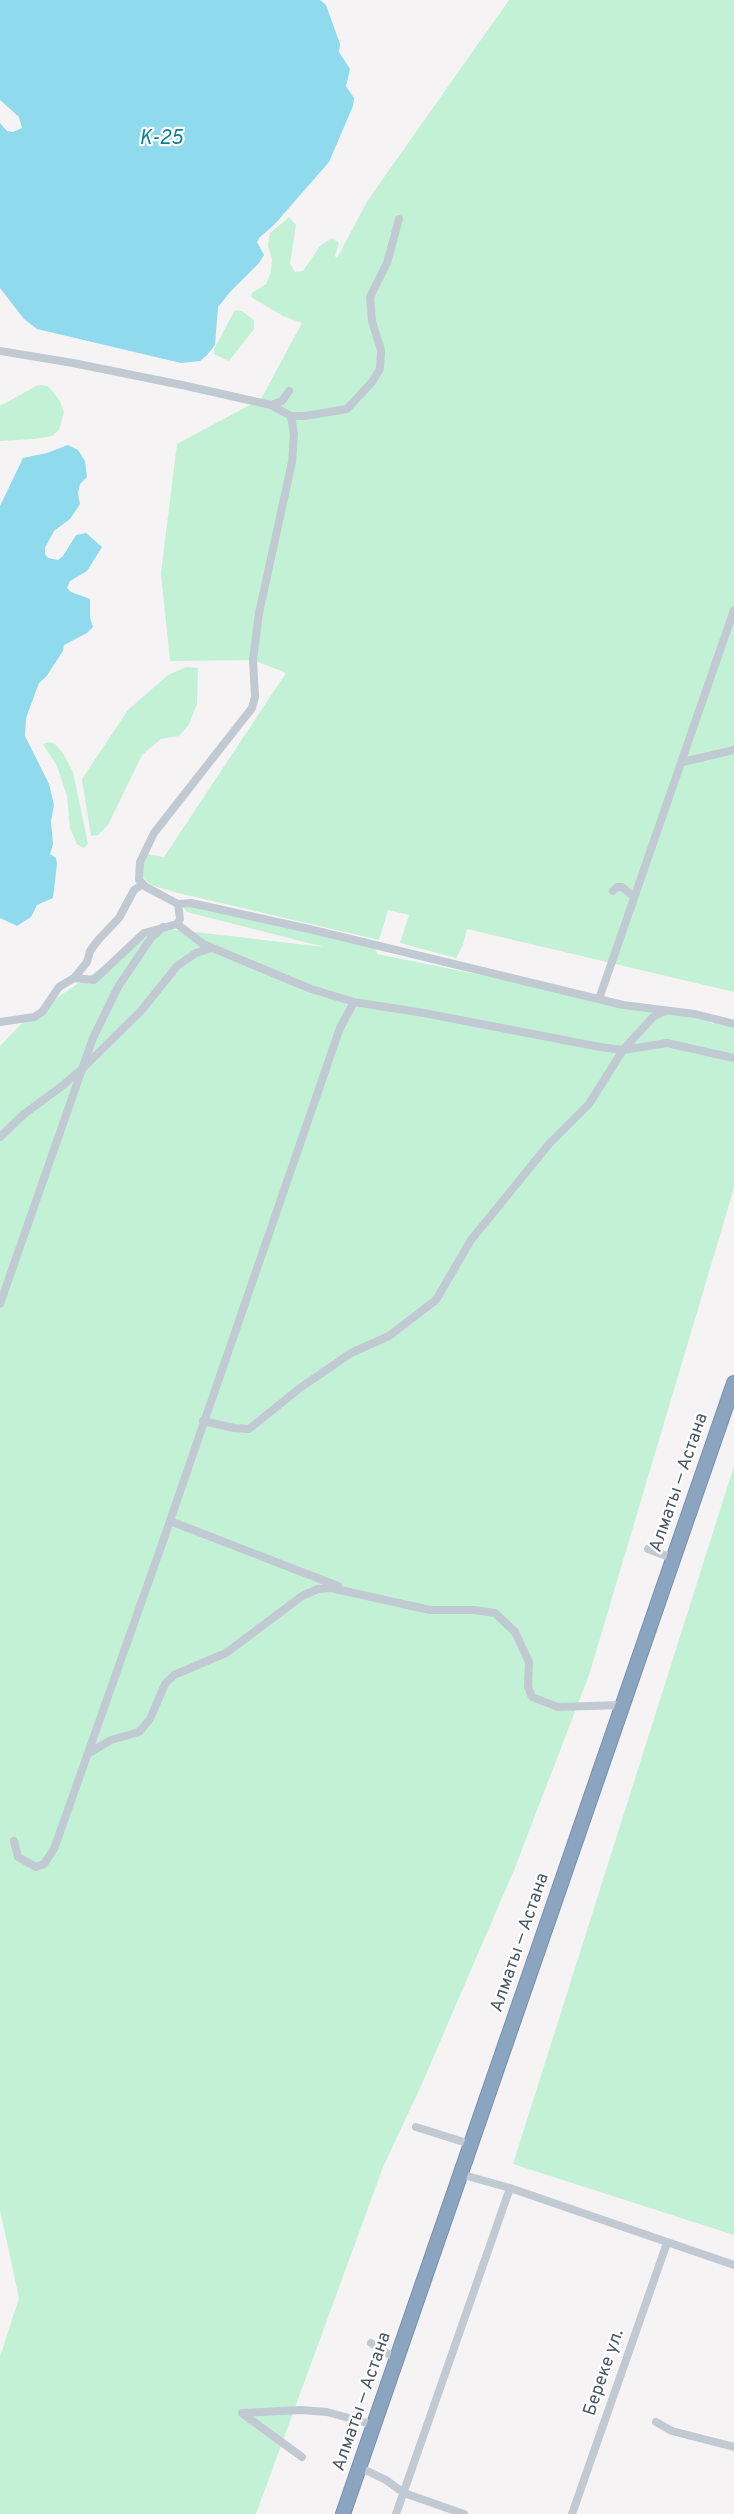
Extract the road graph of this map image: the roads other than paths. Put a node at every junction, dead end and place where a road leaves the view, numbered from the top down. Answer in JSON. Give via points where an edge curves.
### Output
{"nodes":[{"id":1,"x":399,"y":219,"type":"dead end"},
{"id":2,"x":0,"y":351,"type":"edge"},
{"id":3,"x":289,"y":391,"type":"dead end"},
{"id":4,"x":271,"y":405,"type":"junction"},
{"id":5,"x":291,"y":416,"type":"junction"},
{"id":6,"x":734,"y":610,"type":"edge"},
{"id":7,"x":734,"y":750,"type":"edge"},
{"id":8,"x":683,"y":762,"type":"junction"},
{"id":9,"x":143,"y":884,"type":"junction"},
{"id":10,"x":612,"y":891,"type":"dead end"},
{"id":11,"x":633,"y":896,"type":"junction"},
{"id":12,"x":178,"y":904,"type":"junction"},
{"id":13,"x":177,"y":924,"type":"junction"},
{"id":14,"x":164,"y":927,"type":"junction"},
{"id":15,"x":212,"y":948,"type":"junction"},
{"id":16,"x":74,"y":978,"type":"junction"},
{"id":17,"x":599,"y":999,"type":"junction"},
{"id":18,"x":354,"y":1002,"type":"junction"},
{"id":19,"x":664,"y":1011,"type":"junction"},
{"id":20,"x":0,"y":1022,"type":"edge"},
{"id":21,"x":734,"y":1024,"type":"edge"},
{"id":22,"x":623,"y":1050,"type":"junction"},
{"id":23,"x":734,"y":1058,"type":"edge"},
{"id":24,"x":83,"y":1068,"type":"junction"},
{"id":25,"x":0,"y":1137,"type":"edge"},
{"id":26,"x":0,"y":1304,"type":"edge"},
{"id":27,"x":734,"y":1383,"type":"edge"},
{"id":28,"x":203,"y":1421,"type":"junction"},
{"id":29,"x":170,"y":1521,"type":"junction"},
{"id":30,"x":648,"y":1550,"type":"dead end"},
{"id":31,"x":672,"y":1558,"type":"junction"},
{"id":32,"x":345,"y":1590,"type":"junction"},
{"id":33,"x":621,"y":1705,"type":"junction"},
{"id":34,"x":89,"y":1753,"type":"junction"},
{"id":35,"x":14,"y":1841,"type":"dead end"},
{"id":36,"x":416,"y":2127,"type":"dead end"},
{"id":37,"x":470,"y":2144,"type":"junction"},
{"id":38,"x":460,"y":2174,"type":"junction"},
{"id":39,"x":510,"y":2188,"type":"junction"},
{"id":40,"x":667,"y":2243,"type":"junction"},
{"id":41,"x":734,"y":2265,"type":"edge"},
{"id":42,"x":371,"y":2343,"type":"dead end"},
{"id":43,"x":396,"y":2359,"type":"junction"},
{"id":44,"x":656,"y":2422,"type":"dead end"},
{"id":45,"x":374,"y":2425,"type":"junction"},
{"id":46,"x":734,"y":2448,"type":"edge"},
{"id":47,"x":302,"y":2457,"type":"dead end"},
{"id":48,"x":360,"y":2467,"type":"junction"},
{"id":49,"x":404,"y":2493,"type":"junction"},
{"id":50,"x":343,"y":2514,"type":"edge"},
{"id":51,"x":396,"y":2514,"type":"edge"},
{"id":52,"x":464,"y":2514,"type":"edge"},
{"id":53,"x":572,"y":2514,"type":"edge"}],
"edges":[{"from":1,"to":5,"type":"street","via":[[387,263],[370,297],[381,350],[380,369],[347,410]]},
{"from":2,"to":4,"type":"street","via":[[131,374]]},
{"from":3,"to":4,"type":"street","via":[[282,401]]},
{"from":4,"to":5,"type":"street"},
{"from":5,"to":9,"type":"street","via":[[292,462],[259,613],[252,708],[154,834],[138,868]]},
{"from":6,"to":8,"type":"street"},
{"from":7,"to":8,"type":"street"},
{"from":8,"to":11,"type":"street"},
{"from":9,"to":12,"type":"street"},
{"from":9,"to":16,"type":"street","via":[[134,890],[119,918],[99,939]]},
{"from":10,"to":11,"type":"street","via":[[622,887]]},
{"from":11,"to":17,"type":"street"},
{"from":12,"to":13,"type":"street"},
{"from":12,"to":17,"type":"street","via":[[191,903],[309,929]]},
{"from":13,"to":14,"type":"street"},
{"from":13,"to":15,"type":"street"},
{"from":14,"to":16,"type":"street","via":[[144,933],[94,980]]},
{"from":14,"to":24,"type":"street","via":[[151,938],[118,987]]},
{"from":15,"to":18,"type":"street","via":[[311,989]]},
{"from":15,"to":24,"type":"street","via":[[177,966],[141,1011]]},
{"from":16,"to":20,"type":"street","via":[[59,987],[34,1017]]},
{"from":17,"to":19,"type":"street"},
{"from":18,"to":22,"type":"street"},
{"from":18,"to":28,"type":"street","via":[[340,1028]]},
{"from":19,"to":21,"type":"street"},
{"from":19,"to":22,"type":"street","via":[[653,1017]]},
{"from":22,"to":23,"type":"street","via":[[667,1043]]},
{"from":22,"to":28,"type":"street","via":[[589,1104],[549,1144],[471,1240],[436,1300],[389,1336],[351,1353],[300,1388],[249,1429]]},
{"from":24,"to":25,"type":"street"},
{"from":24,"to":26,"type":"street"},
{"from":27,"to":31,"type":"highway","name":"Алматы — Астана"},
{"from":28,"to":29,"type":"street"},
{"from":29,"to":32,"type":"street"},
{"from":29,"to":34,"type":"street"},
{"from":30,"to":31,"type":"street"},
{"from":31,"to":33,"type":"highway","name":"Алматы — Астана"},
{"from":32,"to":33,"type":"street","via":[[430,1610],[495,1613],[515,1632],[525,1651],[530,1662],[528,1692],[536,1700],[558,1707]]},
{"from":32,"to":34,"type":"street","via":[[318,1589],[302,1596],[226,1653],[174,1675],[139,1732],[111,1740]]},
{"from":33,"to":37,"type":"highway","name":"Алматы — Астана"},
{"from":34,"to":35,"type":"street","via":[[47,1860],[36,1867],[26,1863],[18,1857]]},
{"from":36,"to":37,"type":"street"},
{"from":37,"to":38,"type":"highway","name":"Алматы — Астана"},
{"from":38,"to":39,"type":"street"},
{"from":38,"to":43,"type":"highway","name":"Алматы — Астана"},
{"from":39,"to":40,"type":"street"},
{"from":39,"to":49,"type":"street"},
{"from":40,"to":41,"type":"street"},
{"from":40,"to":53,"type":"street","name":"Береке ул."},
{"from":42,"to":43,"type":"street"},
{"from":43,"to":45,"type":"highway","name":"Алматы — Астана"},
{"from":44,"to":46,"type":"street","via":[[672,2431]]},
{"from":45,"to":47,"type":"street","via":[[318,2411],[242,2413]]},
{"from":45,"to":48,"type":"highway","name":"Алматы — Астана"},
{"from":48,"to":49,"type":"street"},
{"from":48,"to":50,"type":"highway","name":"Алматы — Астана"},
{"from":49,"to":51,"type":"street"},
{"from":49,"to":52,"type":"street"}]}
